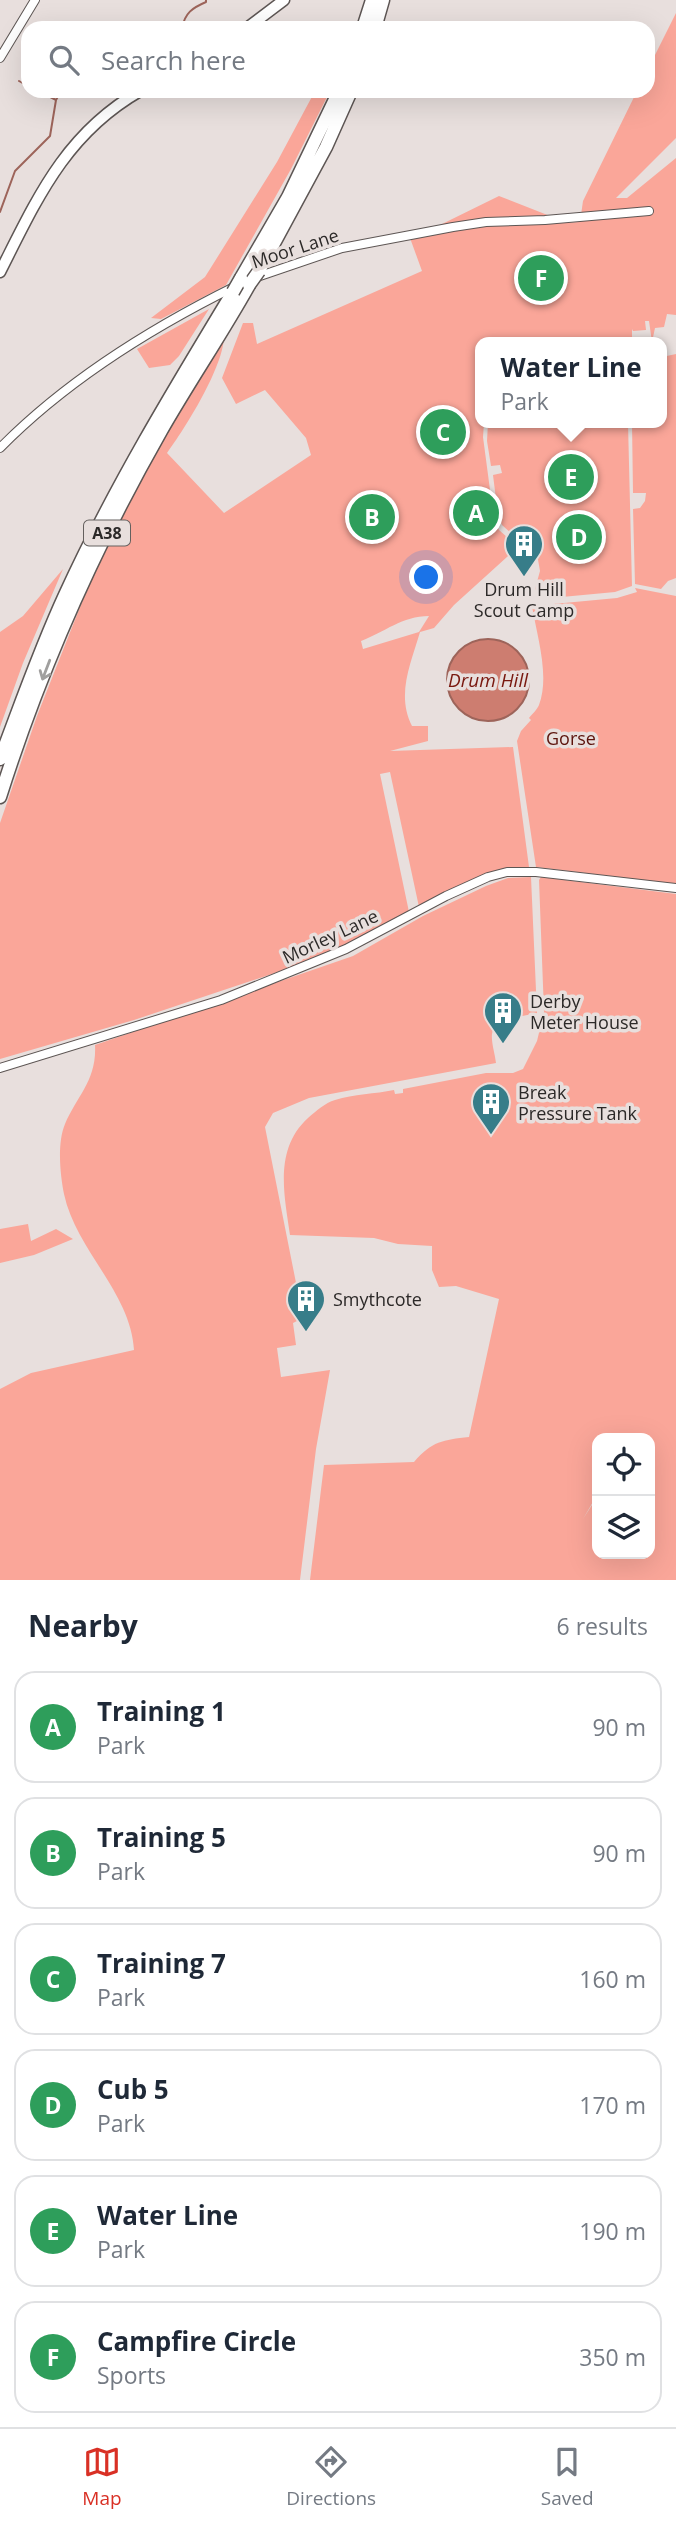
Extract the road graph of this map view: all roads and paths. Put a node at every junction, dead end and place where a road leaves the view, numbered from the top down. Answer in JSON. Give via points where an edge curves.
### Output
{"nodes":[{"id":1,"x":34,"y":0,"type":"edge"},
{"id":2,"x":284,"y":0,"type":"edge"},
{"id":3,"x":372,"y":0,"type":"edge"},
{"id":4,"x":383,"y":0,"type":"edge"},
{"id":5,"x":22,"y":21,"type":"edge"},
{"id":6,"x":256,"y":21,"type":"edge"},
{"id":7,"x":365,"y":21,"type":"edge"},
{"id":8,"x":376,"y":21,"type":"edge"},
{"id":9,"x":21,"y":22,"type":"edge"},
{"id":10,"x":0,"y":58,"type":"edge"},
{"id":11,"x":130,"y":98,"type":"edge"},
{"id":12,"x":336,"y":98,"type":"edge"},
{"id":13,"x":348,"y":98,"type":"edge"},
{"id":14,"x":649,"y":211,"type":"dead end"},
{"id":15,"x":0,"y":272,"type":"edge"},
{"id":16,"x":245,"y":282,"type":"junction"},
{"id":17,"x":0,"y":448,"type":"edge"},
{"id":18,"x":0,"y":760,"type":"edge"},
{"id":19,"x":0,"y":797,"type":"edge"},
{"id":20,"x":676,"y":888,"type":"edge"},
{"id":21,"x":0,"y":1068,"type":"edge"}],
"edges":[{"from":1,"to":5,"type":"street"},
{"from":2,"to":6,"type":"main road"},
{"from":3,"to":7,"type":"highway"},
{"from":4,"to":8,"type":"highway"},
{"from":9,"to":10,"type":"street"},
{"from":11,"to":15,"type":"main road","via":[[88,129],[60,161]]},
{"from":12,"to":16,"type":"highway","number":"A38"},
{"from":13,"to":16,"type":"highway","number":"A38","bridge":true,"via":[[259,271]]},
{"from":14,"to":17,"type":"street","name":"Moor Lane","via":[[453,227],[342,248],[267,272],[119,352]]},
{"from":16,"to":18,"type":"highway","number":"A38","bridge":true,"via":[[233,292],[100,522],[45,639]]},
{"from":16,"to":19,"type":"highway","number":"A38","one_way":true,"via":[[108,530],[63,626]]},
{"from":20,"to":21,"type":"street","name":"Morley Lane","via":[[536,872],[488,877],[346,949],[221,1000]]}]}
